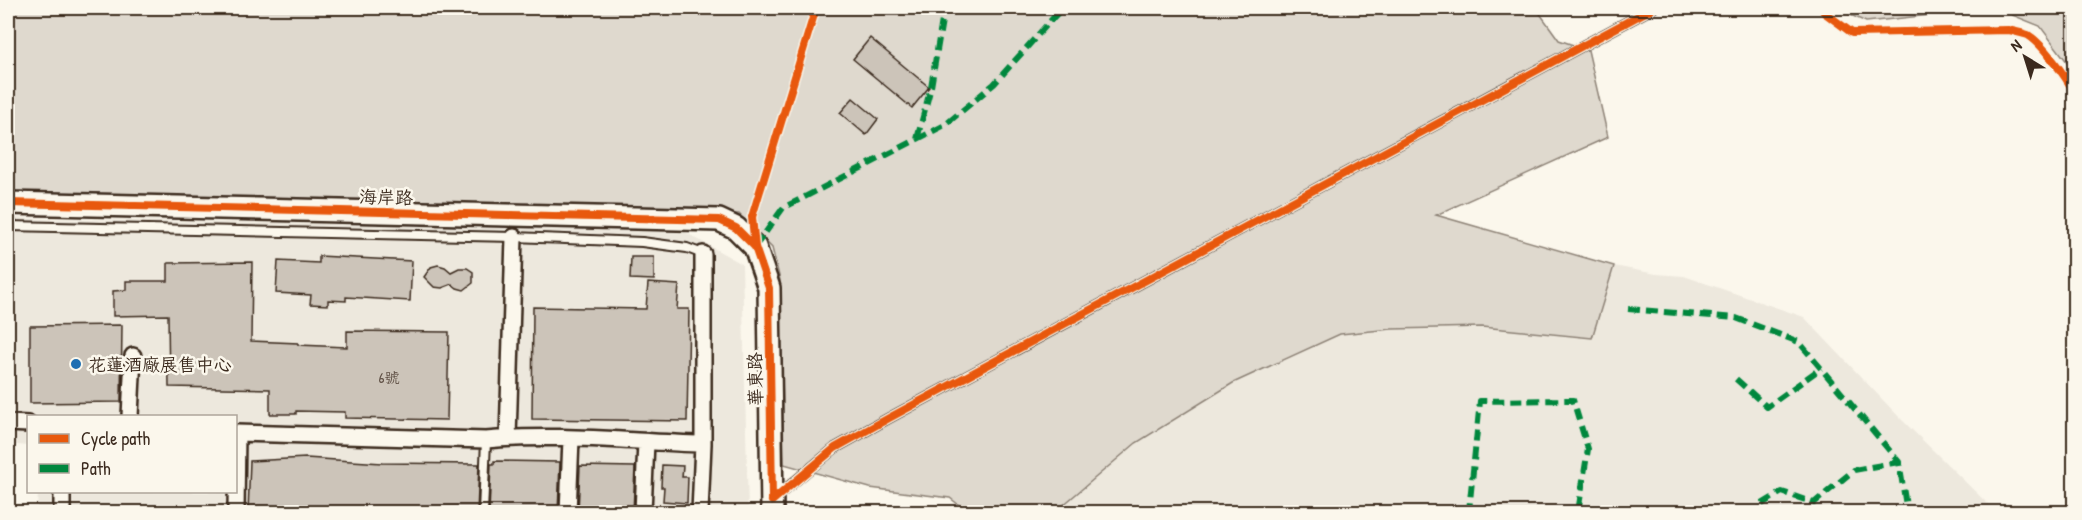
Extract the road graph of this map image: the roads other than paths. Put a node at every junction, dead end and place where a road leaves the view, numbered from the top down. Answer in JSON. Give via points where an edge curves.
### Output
{"nodes":[{"id":1,"x":1653,"y":8,"type":"edge"},
{"id":2,"x":8,"y":203,"type":"edge"},
{"id":3,"x":8,"y":226,"type":"edge"},
{"id":4,"x":514,"y":237,"type":"junction"},
{"id":5,"x":755,"y":247,"type":"joint"},
{"id":6,"x":704,"y":254,"type":"joint"},
{"id":7,"x":133,"y":356,"type":"dead end"},
{"id":8,"x":130,"y":415,"type":"edge"},
{"id":9,"x":8,"y":423,"type":"edge"},
{"id":10,"x":27,"y":424,"type":"edge"},
{"id":11,"x":237,"y":433,"type":"edge"},
{"id":12,"x":508,"y":438,"type":"junction"},
{"id":13,"x":572,"y":439,"type":"junction"},
{"id":14,"x":486,"y":440,"type":"junction"},
{"id":15,"x":646,"y":442,"type":"junction"},
{"id":16,"x":703,"y":444,"type":"junction"},
{"id":17,"x":62,"y":493,"type":"edge"},
{"id":18,"x":236,"y":493,"type":"edge"},
{"id":19,"x":772,"y":507,"type":"edge"},
{"id":20,"x":62,"y":513,"type":"edge"},
{"id":21,"x":236,"y":513,"type":"edge"},
{"id":22,"x":483,"y":513,"type":"edge"},
{"id":23,"x":568,"y":513,"type":"edge"},
{"id":24,"x":643,"y":513,"type":"edge"},
{"id":25,"x":700,"y":513,"type":"edge"}],
"edges":[{"from":1,"to":19,"type":"lane","via":[[835,448]]},
{"from":2,"to":5,"type":"main road","name":"海岸路","via":[[719,220],[736,228]]},
{"from":3,"to":4,"type":"lane"},
{"from":4,"to":6,"type":"lane","via":[[642,242]]},
{"from":4,"to":12,"type":"street"},
{"from":5,"to":19,"type":"main road","name":"華東路","via":[[769,288]]},
{"from":6,"to":16,"type":"street"},
{"from":7,"to":8,"type":"street"},
{"from":9,"to":10,"type":"street"},
{"from":11,"to":14,"type":"street"},
{"from":12,"to":13,"type":"street"},
{"from":12,"to":14,"type":"street"},
{"from":13,"to":15,"type":"street"},
{"from":13,"to":23,"type":"street"},
{"from":14,"to":22,"type":"lane"},
{"from":15,"to":16,"type":"street"},
{"from":15,"to":24,"type":"street"},
{"from":16,"to":25,"type":"street"},
{"from":17,"to":20,"type":"street"},
{"from":18,"to":21,"type":"street"}]}
